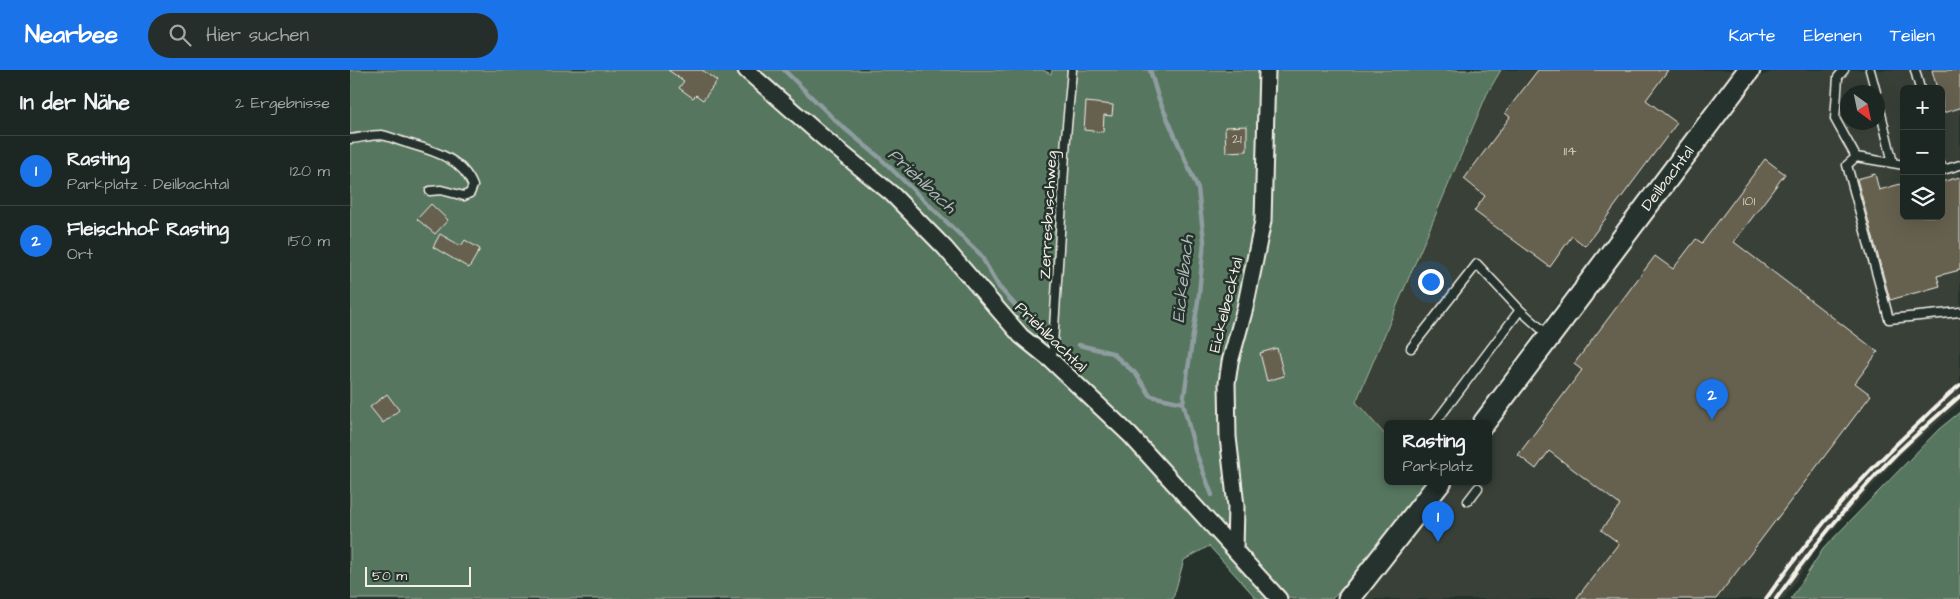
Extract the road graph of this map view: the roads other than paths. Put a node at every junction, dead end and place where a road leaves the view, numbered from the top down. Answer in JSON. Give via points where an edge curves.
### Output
{"nodes":[{"id":1,"x":746,"y":70,"type":"edge"},
{"id":2,"x":1072,"y":70,"type":"edge"},
{"id":3,"x":1267,"y":70,"type":"edge"},
{"id":4,"x":1749,"y":70,"type":"edge"},
{"id":5,"x":1844,"y":70,"type":"edge"},
{"id":6,"x":1870,"y":70,"type":"edge"},
{"id":7,"x":1914,"y":70,"type":"edge"},
{"id":8,"x":1874,"y":85,"type":"edge"},
{"id":9,"x":1919,"y":85,"type":"edge"},
{"id":10,"x":1885,"y":130,"type":"edge"},
{"id":11,"x":350,"y":140,"type":"edge"},
{"id":12,"x":1856,"y":157,"type":"junction"},
{"id":13,"x":1893,"y":163,"type":"junction"},
{"id":14,"x":1900,"y":164,"type":"edge"},
{"id":15,"x":1960,"y":165,"type":"edge"},
{"id":16,"x":1945,"y":168,"type":"edge"},
{"id":17,"x":430,"y":191,"type":"dead end"},
{"id":18,"x":1520,"y":310,"type":"junction"},
{"id":19,"x":1960,"y":312,"type":"edge"},
{"id":20,"x":1549,"y":336,"type":"junction"},
{"id":21,"x":1411,"y":348,"type":"dead end"},
{"id":22,"x":1052,"y":361,"type":"junction"},
{"id":23,"x":1437,"y":420,"type":"edge"},
{"id":24,"x":1486,"y":420,"type":"edge"},
{"id":25,"x":1438,"y":485,"type":"edge"},
{"id":26,"x":1478,"y":488,"type":"dead end"},
{"id":27,"x":1468,"y":501,"type":"dead end"},
{"id":28,"x":1235,"y":549,"type":"junction"},
{"id":29,"x":1279,"y":599,"type":"edge"},
{"id":30,"x":1349,"y":599,"type":"edge"}],
"edges":[{"from":1,"to":22,"type":"street","name":"Priehlbachtal","via":[[892,194],[945,248],[1021,336]]},
{"from":2,"to":22,"type":"lane","name":"Zerresbuschweg"},
{"from":3,"to":28,"type":"street","name":"Eickelbecktal","via":[[1264,221],[1227,383],[1228,437],[1236,506]]},
{"from":4,"to":20,"type":"street","name":"Deilbachtal"},
{"from":5,"to":12,"type":"lane","via":[[1838,77],[1835,119]]},
{"from":6,"to":8,"type":"lane"},
{"from":7,"to":9,"type":"lane"},
{"from":10,"to":13,"type":"lane"},
{"from":11,"to":17,"type":"lane","via":[[382,135],[435,152],[459,165],[473,186],[467,195]]},
{"from":12,"to":13,"type":"lane"},
{"from":12,"to":19,"type":"lane","via":[[1847,165],[1889,319]]},
{"from":13,"to":14,"type":"lane"},
{"from":15,"to":16,"type":"lane"},
{"from":18,"to":20,"type":"lane"},
{"from":18,"to":21,"type":"lane","via":[[1477,264]]},
{"from":18,"to":23,"type":"lane"},
{"from":20,"to":24,"type":"street","name":"Deilbachtal"},
{"from":22,"to":28,"type":"street","name":"Priehlbachtal","via":[[1130,435]]},
{"from":25,"to":30,"type":"street"},
{"from":26,"to":27,"type":"lane"},
{"from":28,"to":29,"type":"street","name":"Priehlbachtal"}]}
